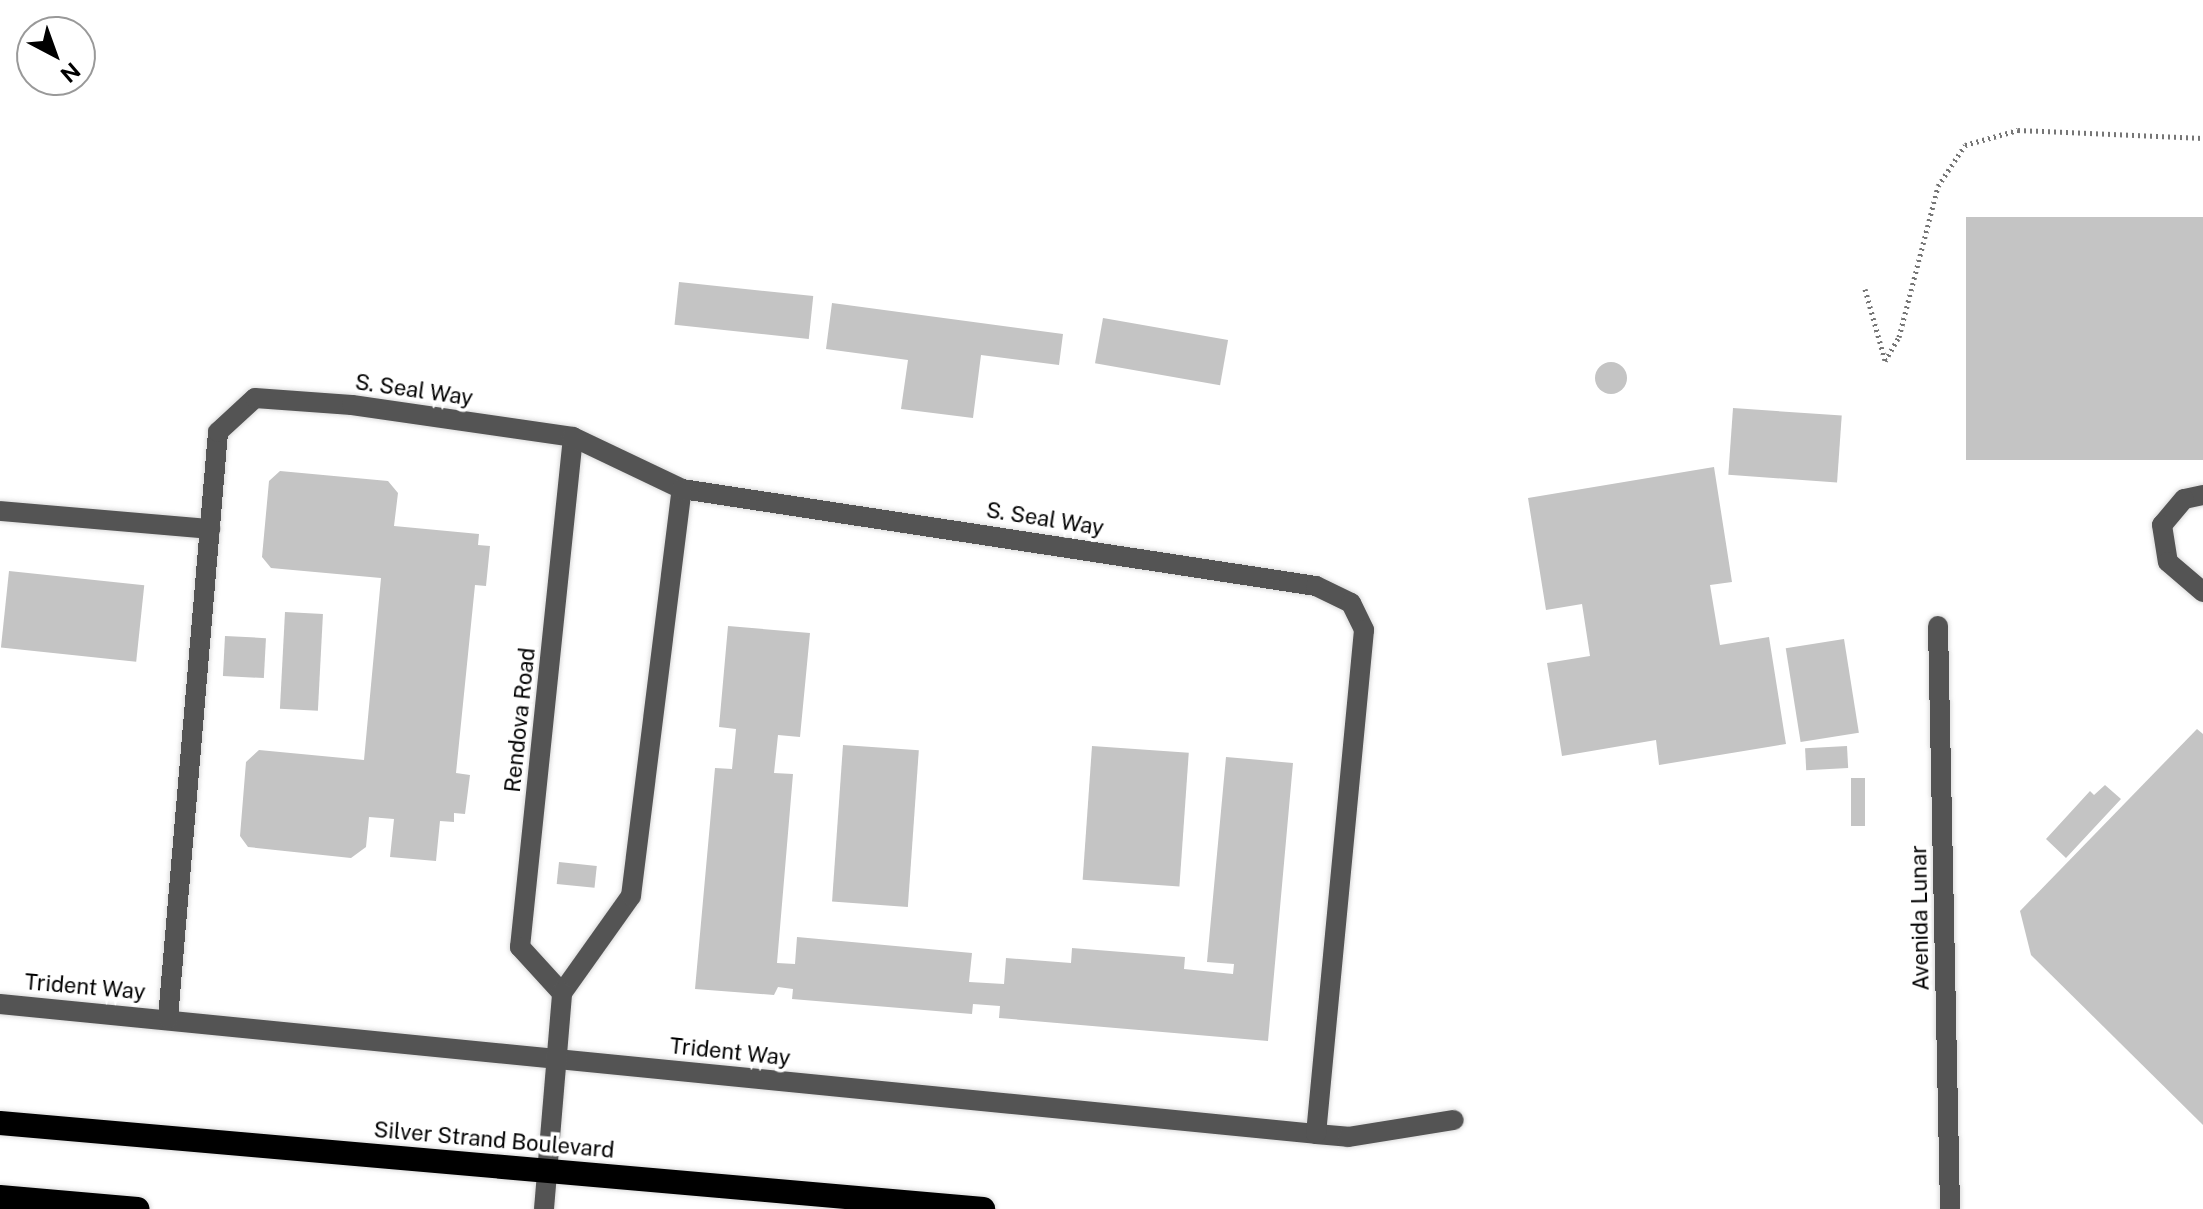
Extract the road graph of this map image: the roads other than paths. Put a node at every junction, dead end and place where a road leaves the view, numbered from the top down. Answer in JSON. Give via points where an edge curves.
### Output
{"nodes":[{"id":1,"x":573,"y":437,"type":"junction"},
{"id":2,"x":682,"y":489,"type":"junction"},
{"id":3,"x":2203,"y":495,"type":"edge"},
{"id":4,"x":0,"y":511,"type":"edge"},
{"id":5,"x":210,"y":529,"type":"junction"},
{"id":6,"x":2203,"y":592,"type":"edge"},
{"id":7,"x":1938,"y":626,"type":"dead end"},
{"id":8,"x":562,"y":993,"type":"junction"},
{"id":9,"x":0,"y":1004,"type":"edge"},
{"id":10,"x":168,"y":1018,"type":"junction"},
{"id":11,"x":556,"y":1058,"type":"junction"},
{"id":12,"x":1454,"y":1120,"type":"dead end"},
{"id":13,"x":0,"y":1123,"type":"edge"},
{"id":14,"x":1316,"y":1134,"type":"junction"},
{"id":15,"x":547,"y":1171,"type":"junction"},
{"id":16,"x":0,"y":1197,"type":"edge"},
{"id":17,"x":137,"y":1209,"type":"edge"},
{"id":18,"x":544,"y":1209,"type":"edge"},
{"id":19,"x":983,"y":1209,"type":"edge"},
{"id":20,"x":1950,"y":1209,"type":"edge"}],
"edges":[{"from":1,"to":2,"type":"street","name":"S. Seal Way"},
{"from":1,"to":5,"type":"street","name":"S. Seal Way","via":[[352,405],[255,398],[218,432]]},
{"from":1,"to":8,"type":"street","name":"Rendova Road","via":[[520,947]]},
{"from":2,"to":8,"type":"street","via":[[631,896]]},
{"from":2,"to":14,"type":"street","name":"S. Seal Way","via":[[1316,586],[1351,603],[1364,630]]},
{"from":3,"to":6,"type":"street","via":[[2184,499],[2162,525],[2168,562]]},
{"from":4,"to":5,"type":"street"},
{"from":5,"to":10,"type":"street"},
{"from":7,"to":20,"type":"street","name":"Avenida Lunar"},
{"from":8,"to":11,"type":"street"},
{"from":9,"to":10,"type":"street","name":"Trident Way"},
{"from":10,"to":11,"type":"street","name":"Trident Way"},
{"from":11,"to":14,"type":"street","name":"Trident Way"},
{"from":11,"to":15,"type":"street"},
{"from":12,"to":14,"type":"street","name":"Trident Way","via":[[1348,1137]]},
{"from":13,"to":15,"type":"highway","name":"Silver Strand Boulevard"},
{"from":15,"to":18,"type":"street"},
{"from":15,"to":19,"type":"highway","name":"Silver Strand Boulevard"},
{"from":16,"to":17,"type":"highway"}]}
